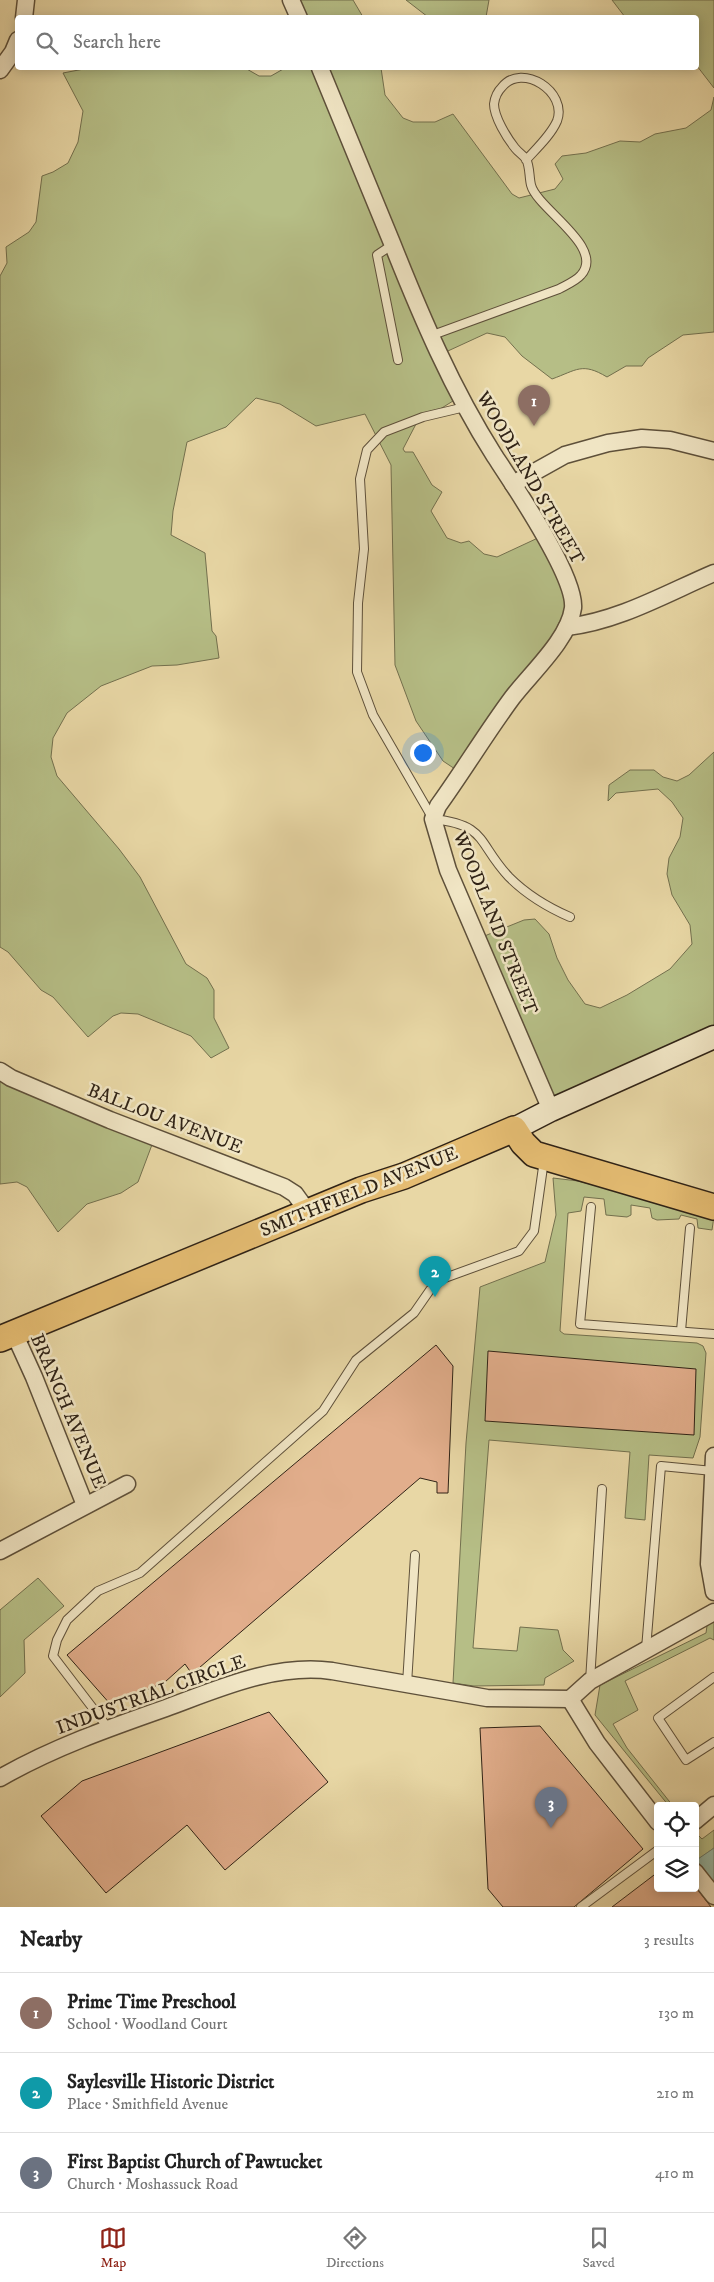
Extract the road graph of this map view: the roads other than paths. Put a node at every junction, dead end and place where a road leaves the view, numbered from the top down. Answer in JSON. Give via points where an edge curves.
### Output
{"nodes":[{"id":1,"x":26,"y":0,"type":"edge"},
{"id":2,"x":291,"y":0,"type":"edge"},
{"id":3,"x":24,"y":15,"type":"edge"},
{"id":4,"x":298,"y":15,"type":"edge"},
{"id":5,"x":15,"y":47,"type":"edge"},
{"id":6,"x":0,"y":70,"type":"edge"},
{"id":7,"x":321,"y":70,"type":"edge"},
{"id":8,"x":526,"y":160,"type":"junction"},
{"id":9,"x":392,"y":245,"type":"junction"},
{"id":10,"x":430,"y":336,"type":"junction"},
{"id":11,"x":398,"y":360,"type":"dead end"},
{"id":12,"x":465,"y":407,"type":"junction"},
{"id":13,"x":714,"y":451,"type":"edge"},
{"id":14,"x":513,"y":484,"type":"junction"},
{"id":15,"x":714,"y":573,"type":"edge"},
{"id":16,"x":568,"y":627,"type":"junction"},
{"id":17,"x":434,"y":819,"type":"junction"},
{"id":18,"x":570,"y":917,"type":"dead end"},
{"id":19,"x":714,"y":1037,"type":"edge"},
{"id":20,"x":0,"y":1071,"type":"edge"},
{"id":21,"x":551,"y":1110,"type":"junction"},
{"id":22,"x":514,"y":1129,"type":"junction"},
{"id":23,"x":545,"y":1158,"type":"junction"},
{"id":24,"x":591,"y":1207,"type":"dead end"},
{"id":25,"x":714,"y":1207,"type":"edge"},
{"id":26,"x":308,"y":1212,"type":"junction"},
{"id":27,"x":690,"y":1228,"type":"dead end"},
{"id":28,"x":681,"y":1331,"type":"junction"},
{"id":29,"x":714,"y":1334,"type":"edge"},
{"id":30,"x":7,"y":1336,"type":"edge"},
{"id":31,"x":714,"y":1463,"type":"edge"},
{"id":32,"x":127,"y":1484,"type":"dead end"},
{"id":33,"x":602,"y":1489,"type":"dead end"},
{"id":34,"x":713,"y":1500,"type":"edge"},
{"id":35,"x":85,"y":1505,"type":"junction"},
{"id":36,"x":0,"y":1551,"type":"edge"},
{"id":37,"x":415,"y":1555,"type":"dead end"},
{"id":38,"x":714,"y":1592,"type":"edge"},
{"id":39,"x":714,"y":1612,"type":"edge"},
{"id":40,"x":646,"y":1649,"type":"junction"},
{"id":41,"x":714,"y":1677,"type":"edge"},
{"id":42,"x":590,"y":1681,"type":"junction"},
{"id":43,"x":407,"y":1684,"type":"junction"},
{"id":44,"x":570,"y":1699,"type":"junction"},
{"id":45,"x":108,"y":1728,"type":"junction"},
{"id":46,"x":714,"y":1742,"type":"edge"},
{"id":47,"x":0,"y":1778,"type":"edge"},
{"id":48,"x":714,"y":1805,"type":"edge"},
{"id":49,"x":654,"y":1817,"type":"edge"},
{"id":50,"x":699,"y":1818,"type":"edge"},
{"id":51,"x":654,"y":1853,"type":"edge"},
{"id":52,"x":699,"y":1877,"type":"edge"},
{"id":53,"x":714,"y":1896,"type":"edge"},
{"id":54,"x":581,"y":1907,"type":"edge"}],
"edges":[{"from":1,"to":3,"type":"street"},
{"from":2,"to":4,"type":"street"},
{"from":5,"to":6,"type":"street"},
{"from":7,"to":9,"type":"street","name":"WOODLAND STREET"},
{"from":8,"to":8,"type":"lane","via":[[552,130],[558,108],[549,90],[523,76],[514,77],[496,93],[494,104],[514,146]]},
{"from":8,"to":10,"type":"lane","via":[[532,188],[576,238],[586,257],[585,269],[559,289]]},
{"from":9,"to":10,"type":"street","name":"WOODLAND STREET"},
{"from":9,"to":11,"type":"lane","via":[[378,255]]},
{"from":10,"to":12,"type":"street","name":"WOODLAND STREET"},
{"from":12,"to":14,"type":"street","name":"WOODLAND STREET"},
{"from":12,"to":17,"type":"lane","via":[[422,417],[384,432],[367,450],[360,479],[364,549],[358,603],[357,672],[373,714]]},
{"from":13,"to":14,"type":"street","via":[[670,440],[642,438],[608,443],[565,455]]},
{"from":14,"to":16,"type":"street","name":"WOODLAND STREET","via":[[565,575],[573,606]]},
{"from":15,"to":16,"type":"street","via":[[609,618]]},
{"from":16,"to":17,"type":"street","name":"WOODLAND STREET","via":[[512,698],[438,806]]},
{"from":17,"to":18,"type":"lane","via":[[454,821],[470,828],[482,838],[494,860],[525,892]]},
{"from":17,"to":21,"type":"street","name":"WOODLAND STREET","via":[[448,870]]},
{"from":19,"to":21,"type":"main road","name":"SMITHFIELD AVENUE"},
{"from":20,"to":26,"type":"street","name":"BALLOU AVENUE","via":[[110,1120],[284,1187],[295,1194]]},
{"from":21,"to":22,"type":"main road","name":"SMITHFIELD AVENUE"},
{"from":22,"to":23,"type":"main road","via":[[522,1143],[534,1154]]},
{"from":22,"to":26,"type":"main road","name":"SMITHFIELD AVENUE"},
{"from":23,"to":25,"type":"main road"},
{"from":23,"to":45,"type":"lane","via":[[534,1231],[519,1251],[442,1279],[414,1313],[356,1360],[323,1411],[140,1573],[98,1591],[67,1620],[53,1656]]},
{"from":24,"to":28,"type":"lane","via":[[580,1324]]},
{"from":26,"to":30,"type":"main road","name":"SMITHFIELD AVENUE"},
{"from":27,"to":28,"type":"lane"},
{"from":28,"to":29,"type":"lane"},
{"from":30,"to":35,"type":"street","name":"BRANCH AVENUE","via":[[34,1377]]},
{"from":31,"to":34,"type":"street"},
{"from":31,"to":40,"type":"lane","via":[[661,1466]]},
{"from":32,"to":35,"type":"street"},
{"from":33,"to":42,"type":"lane"},
{"from":34,"to":38,"type":"street","via":[[709,1564]]},
{"from":35,"to":36,"type":"street"},
{"from":37,"to":43,"type":"lane"},
{"from":39,"to":40,"type":"street"},
{"from":40,"to":42,"type":"street"},
{"from":41,"to":46,"type":"lane","via":[[658,1718],[686,1760]]},
{"from":42,"to":44,"type":"street"},
{"from":43,"to":44,"type":"street","name":"INDUSTRIAL CIRCLE","via":[[487,1698]]},
{"from":43,"to":45,"type":"street","name":"INDUSTRIAL CIRCLE","via":[[316,1668],[287,1672],[219,1688]]},
{"from":44,"to":49,"type":"street","via":[[597,1743]]},
{"from":45,"to":47,"type":"street","name":"INDUSTRIAL CIRCLE"},
{"from":48,"to":50,"type":"street"},
{"from":51,"to":54,"type":"lane"},
{"from":52,"to":53,"type":"street"}]}
